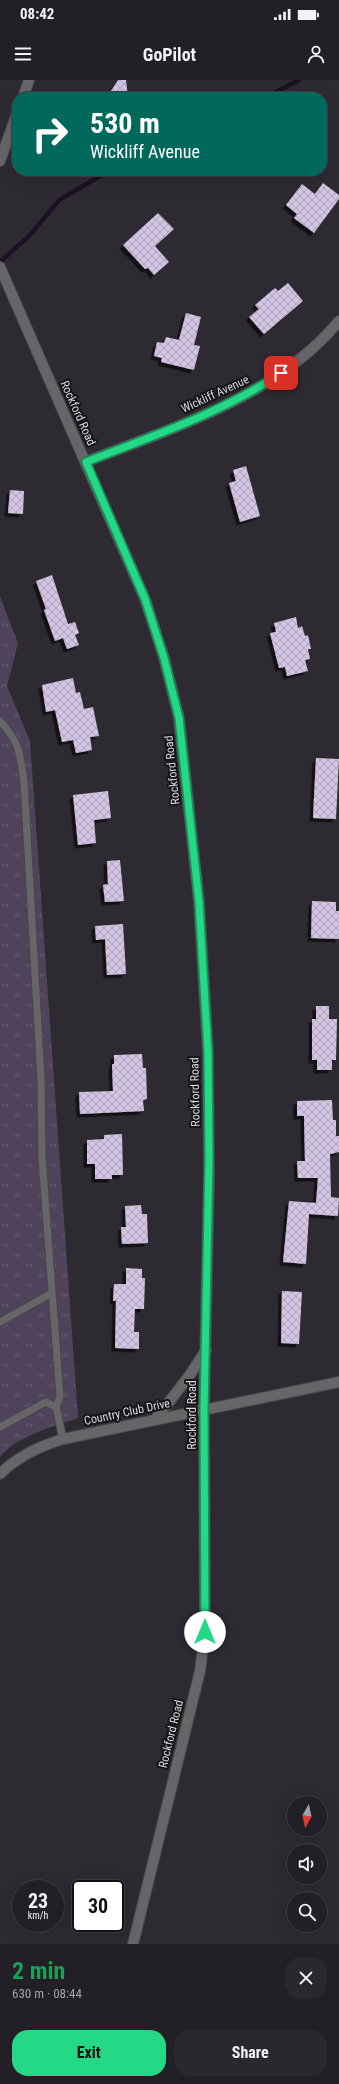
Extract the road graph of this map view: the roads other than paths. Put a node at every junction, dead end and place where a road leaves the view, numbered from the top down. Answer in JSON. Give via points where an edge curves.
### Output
{"nodes":[{"id":1,"x":28,"y":80,"type":"edge"},
{"id":2,"x":24,"y":92,"type":"edge"},
{"id":3,"x":12,"y":127,"type":"edge"},
{"id":4,"x":0,"y":161,"type":"edge"},
{"id":5,"x":1,"y":270,"type":"edge"},
{"id":6,"x":339,"y":321,"type":"edge"},
{"id":7,"x":86,"y":462,"type":"junction"},
{"id":8,"x":0,"y":720,"type":"edge"},
{"id":9,"x":52,"y":1293,"type":"junction"},
{"id":10,"x":0,"y":1322,"type":"edge"},
{"id":11,"x":206,"y":1350,"type":"junction"},
{"id":12,"x":339,"y":1382,"type":"edge"},
{"id":13,"x":56,"y":1407,"type":"junction"},
{"id":14,"x":204,"y":1410,"type":"junction"},
{"id":15,"x":155,"y":1420,"type":"junction"},
{"id":16,"x":0,"y":1427,"type":"edge"},
{"id":17,"x":63,"y":1439,"type":"junction"},
{"id":18,"x":0,"y":1474,"type":"edge"},
{"id":19,"x":133,"y":1944,"type":"edge"}],
"edges":[{"from":1,"to":2,"type":"street"},
{"from":3,"to":4,"type":"street"},
{"from":5,"to":7,"type":"street","name":"Rockford Road"},
{"from":6,"to":7,"type":"street","name":"Wickliff Avenue","via":[[327,336],[299,360],[261,387],[198,417]]},
{"from":7,"to":11,"type":"street","name":"Rockford Road","via":[[145,599],[164,658],[179,718],[199,902],[208,1052]]},
{"from":8,"to":9,"type":"lane","via":[[20,750],[24,782],[41,1079],[42,1158]]},
{"from":9,"to":10,"type":"lane"},
{"from":9,"to":13,"type":"lane","via":[[60,1397]]},
{"from":11,"to":14,"type":"street","name":"Rockford Road"},
{"from":11,"to":15,"type":"street"},
{"from":12,"to":14,"type":"street","name":"Country Club Drive"},
{"from":13,"to":16,"type":"lane","via":[[46,1402]]},
{"from":13,"to":17,"type":"lane"},
{"from":14,"to":15,"type":"street","name":"Country Club Drive"},
{"from":14,"to":19,"type":"street","name":"Rockford Road","via":[[205,1632],[200,1671]]},
{"from":15,"to":17,"type":"street","name":"Country Club Drive"},
{"from":17,"to":18,"type":"street","name":"Country Club Drive","via":[[46,1444],[16,1460]]}]}
